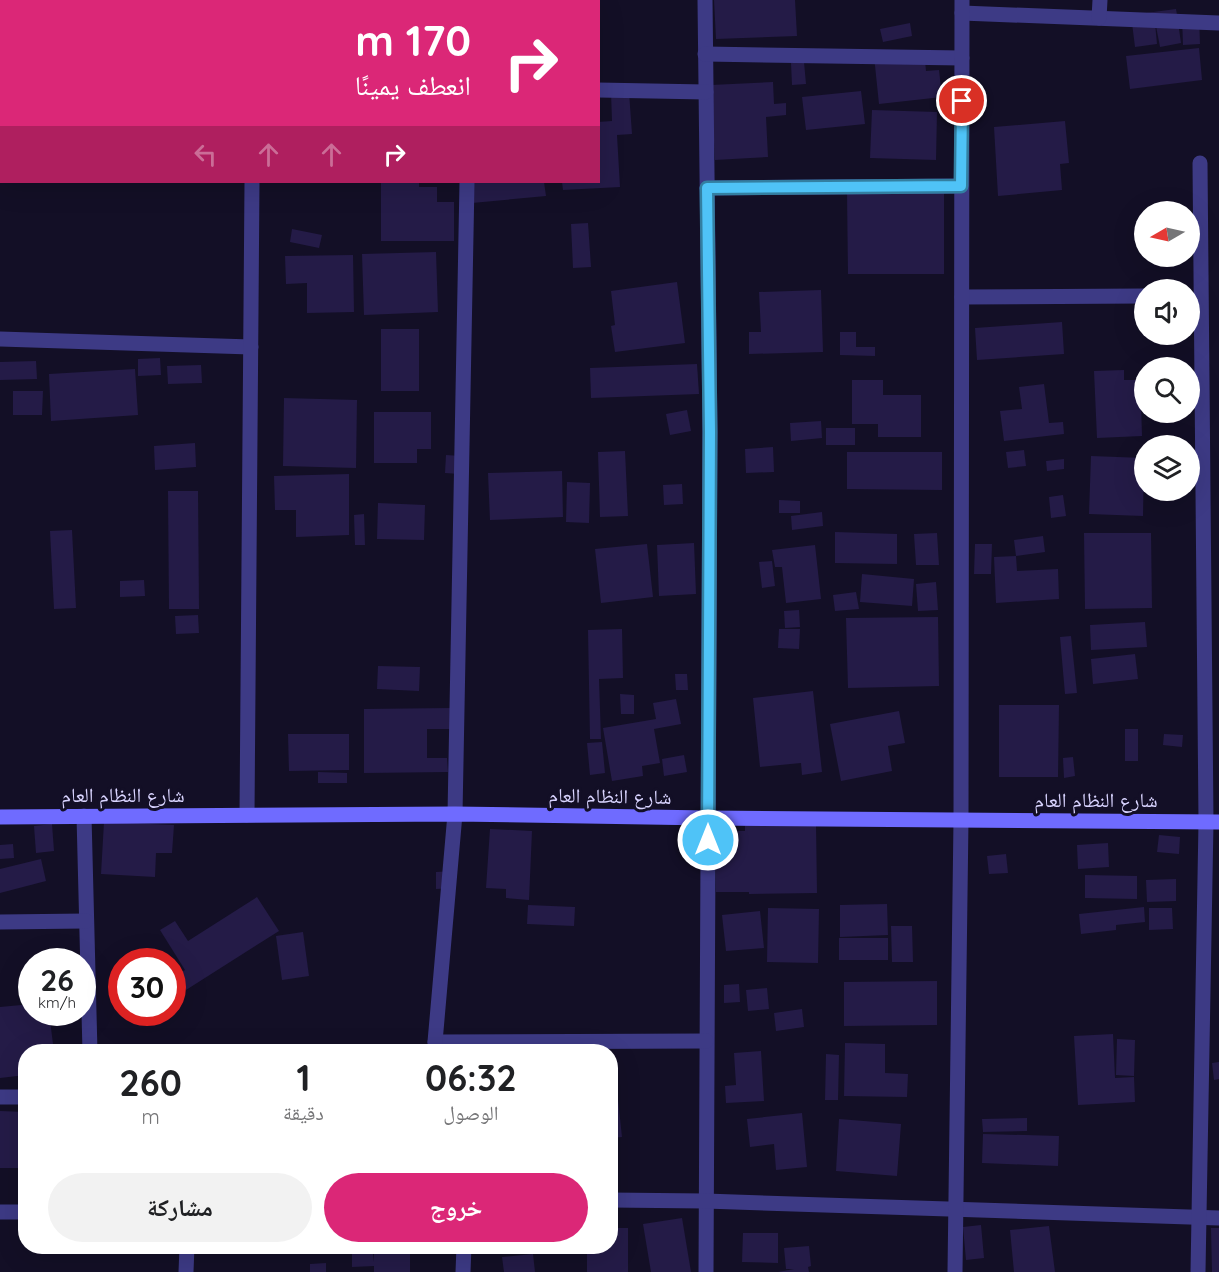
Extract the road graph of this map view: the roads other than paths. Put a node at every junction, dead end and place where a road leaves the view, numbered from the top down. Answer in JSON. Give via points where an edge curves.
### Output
{"nodes":[{"id":1,"x":705,"y":0,"type":"edge"},
{"id":2,"x":1100,"y":0,"type":"edge"},
{"id":3,"x":962,"y":6,"type":"edge"},
{"id":4,"x":1099,"y":18,"type":"junction"},
{"id":5,"x":1219,"y":23,"type":"edge"},
{"id":6,"x":705,"y":54,"type":"junction"},
{"id":7,"x":962,"y":58,"type":"junction"},
{"id":8,"x":600,"y":90,"type":"edge"},
{"id":9,"x":706,"y":92,"type":"junction"},
{"id":10,"x":1200,"y":163,"type":"dead end"},
{"id":11,"x":252,"y":183,"type":"edge"},
{"id":12,"x":467,"y":183,"type":"edge"},
{"id":13,"x":961,"y":186,"type":"junction"},
{"id":14,"x":707,"y":188,"type":"junction"},
{"id":15,"x":1197,"y":279,"type":"edge"},
{"id":16,"x":1134,"y":296,"type":"edge"},
{"id":17,"x":962,"y":297,"type":"junction"},
{"id":18,"x":0,"y":339,"type":"edge"},
{"id":19,"x":1198,"y":345,"type":"edge"},
{"id":20,"x":251,"y":347,"type":"junction"},
{"id":21,"x":455,"y":814,"type":"junction"},
{"id":22,"x":247,"y":815,"type":"junction"},
{"id":23,"x":84,"y":816,"type":"junction"},
{"id":24,"x":0,"y":817,"type":"edge"},
{"id":25,"x":708,"y":818,"type":"junction"},
{"id":26,"x":961,"y":820,"type":"junction"},
{"id":27,"x":1213,"y":822,"type":"edge"},
{"id":28,"x":86,"y":921,"type":"junction"},
{"id":29,"x":0,"y":922,"type":"edge"},
{"id":30,"x":706,"y":1041,"type":"junction"},
{"id":31,"x":90,"y":1044,"type":"edge"},
{"id":32,"x":436,"y":1044,"type":"edge"},
{"id":33,"x":571,"y":1044,"type":"edge"},
{"id":34,"x":0,"y":1097,"type":"edge"},
{"id":35,"x":18,"y":1097,"type":"edge"},
{"id":36,"x":618,"y":1200,"type":"edge"},
{"id":37,"x":705,"y":1201,"type":"junction"},
{"id":38,"x":955,"y":1209,"type":"junction"},
{"id":39,"x":0,"y":1212,"type":"edge"},
{"id":40,"x":18,"y":1212,"type":"edge"},
{"id":41,"x":1199,"y":1217,"type":"junction"},
{"id":42,"x":1219,"y":1218,"type":"edge"},
{"id":43,"x":187,"y":1254,"type":"edge"},
{"id":44,"x":464,"y":1254,"type":"edge"},
{"id":45,"x":186,"y":1272,"type":"edge"},
{"id":46,"x":463,"y":1272,"type":"edge"},
{"id":47,"x":706,"y":1272,"type":"edge"},
{"id":48,"x":955,"y":1272,"type":"edge"},
{"id":49,"x":1198,"y":1272,"type":"edge"}],
"edges":[{"from":1,"to":6,"type":"street"},
{"from":2,"to":4,"type":"street"},
{"from":3,"to":4,"type":"street"},
{"from":3,"to":7,"type":"street"},
{"from":4,"to":5,"type":"street"},
{"from":6,"to":7,"type":"street"},
{"from":6,"to":9,"type":"street"},
{"from":7,"to":13,"type":"street"},
{"from":8,"to":9,"type":"street"},
{"from":9,"to":14,"type":"street"},
{"from":10,"to":15,"type":"street"},
{"from":11,"to":20,"type":"street"},
{"from":12,"to":21,"type":"street"},
{"from":13,"to":14,"type":"street"},
{"from":13,"to":17,"type":"street"},
{"from":14,"to":25,"type":"street"},
{"from":16,"to":17,"type":"street"},
{"from":17,"to":26,"type":"street"},
{"from":18,"to":20,"type":"street"},
{"from":19,"to":27,"type":"street"},
{"from":20,"to":22,"type":"street"},
{"from":21,"to":22,"type":"street","name":"شارع النظام العام"},
{"from":21,"to":25,"type":"street","name":"شارع النظام العام"},
{"from":21,"to":32,"type":"street"},
{"from":22,"to":23,"type":"street","name":"شارع النظام العام"},
{"from":23,"to":24,"type":"street","name":"شارع النظام العام"},
{"from":23,"to":28,"type":"street"},
{"from":25,"to":26,"type":"street","name":"شارع النظام العام"},
{"from":25,"to":30,"type":"street"},
{"from":26,"to":27,"type":"street","name":"شارع النظام العام"},
{"from":26,"to":38,"type":"street"},
{"from":27,"to":41,"type":"street"},
{"from":28,"to":29,"type":"street"},
{"from":28,"to":31,"type":"street"},
{"from":30,"to":33,"type":"street"},
{"from":30,"to":37,"type":"street"},
{"from":34,"to":35,"type":"street"},
{"from":36,"to":37,"type":"street"},
{"from":37,"to":38,"type":"street"},
{"from":37,"to":47,"type":"street"},
{"from":38,"to":41,"type":"street"},
{"from":38,"to":48,"type":"street"},
{"from":39,"to":40,"type":"street"},
{"from":41,"to":42,"type":"street"},
{"from":41,"to":49,"type":"street"},
{"from":43,"to":45,"type":"street"},
{"from":44,"to":46,"type":"street"}]}
